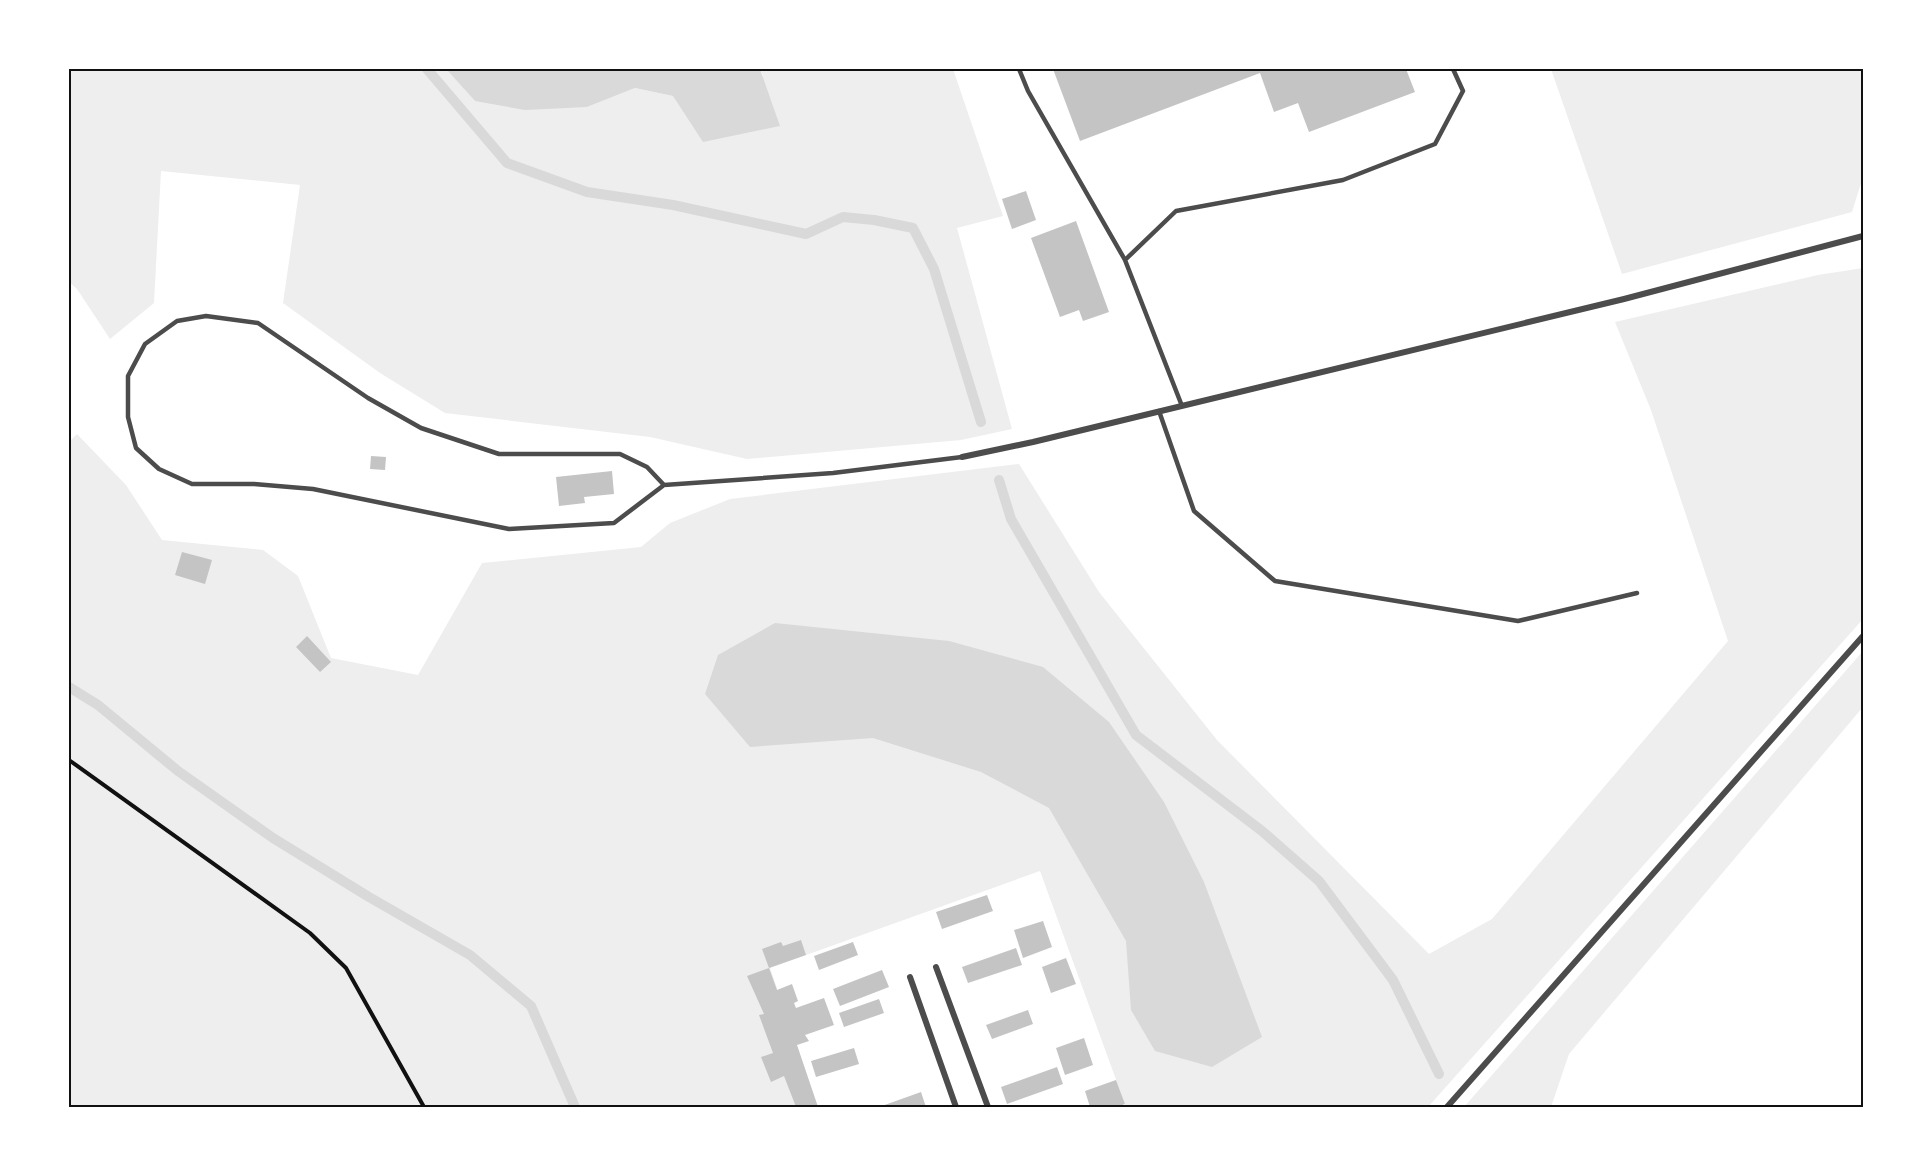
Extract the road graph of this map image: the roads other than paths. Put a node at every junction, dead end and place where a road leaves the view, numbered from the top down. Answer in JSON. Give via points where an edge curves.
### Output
{"nodes":[{"id":1,"x":1019,"y":69,"type":"edge"},
{"id":2,"x":1453,"y":69,"type":"edge"},
{"id":3,"x":1863,"y":236,"type":"edge"},
{"id":4,"x":1125,"y":260,"type":"junction"},
{"id":5,"x":1182,"y":406,"type":"junction"},
{"id":6,"x":1159,"y":411,"type":"junction"},
{"id":7,"x":962,"y":457,"type":"joint"},
{"id":8,"x":664,"y":485,"type":"junction"},
{"id":9,"x":1638,"y":593,"type":"dead end"},
{"id":10,"x":1863,"y":636,"type":"edge"},
{"id":11,"x":936,"y":967,"type":"dead end"},
{"id":12,"x":910,"y":977,"type":"dead end"},
{"id":13,"x":956,"y":1107,"type":"edge"},
{"id":14,"x":988,"y":1107,"type":"edge"},
{"id":15,"x":1447,"y":1107,"type":"edge"}],
"edges":[{"from":1,"to":4,"type":"lane"},
{"from":2,"to":4,"type":"lane","via":[[1463,91],[1435,144],[1344,180],[1176,211]]},
{"from":3,"to":5,"type":"street","via":[[1624,299]]},
{"from":4,"to":5,"type":"lane"},
{"from":5,"to":6,"type":"street"},
{"from":6,"to":7,"type":"street"},
{"from":6,"to":9,"type":"lane","via":[[1194,511],[1275,581],[1518,621]]},
{"from":7,"to":8,"type":"lane"},
{"from":8,"to":8,"type":"lane","via":[[614,523],[509,529],[313,489],[192,484],[159,469],[136,448],[128,417],[128,376],[145,344],[177,321],[206,316],[258,323],[368,398],[421,428],[499,454],[620,454],[647,467]]},
{"from":10,"to":15,"type":"street"},
{"from":11,"to":14,"type":"street"},
{"from":12,"to":13,"type":"street"}]}
